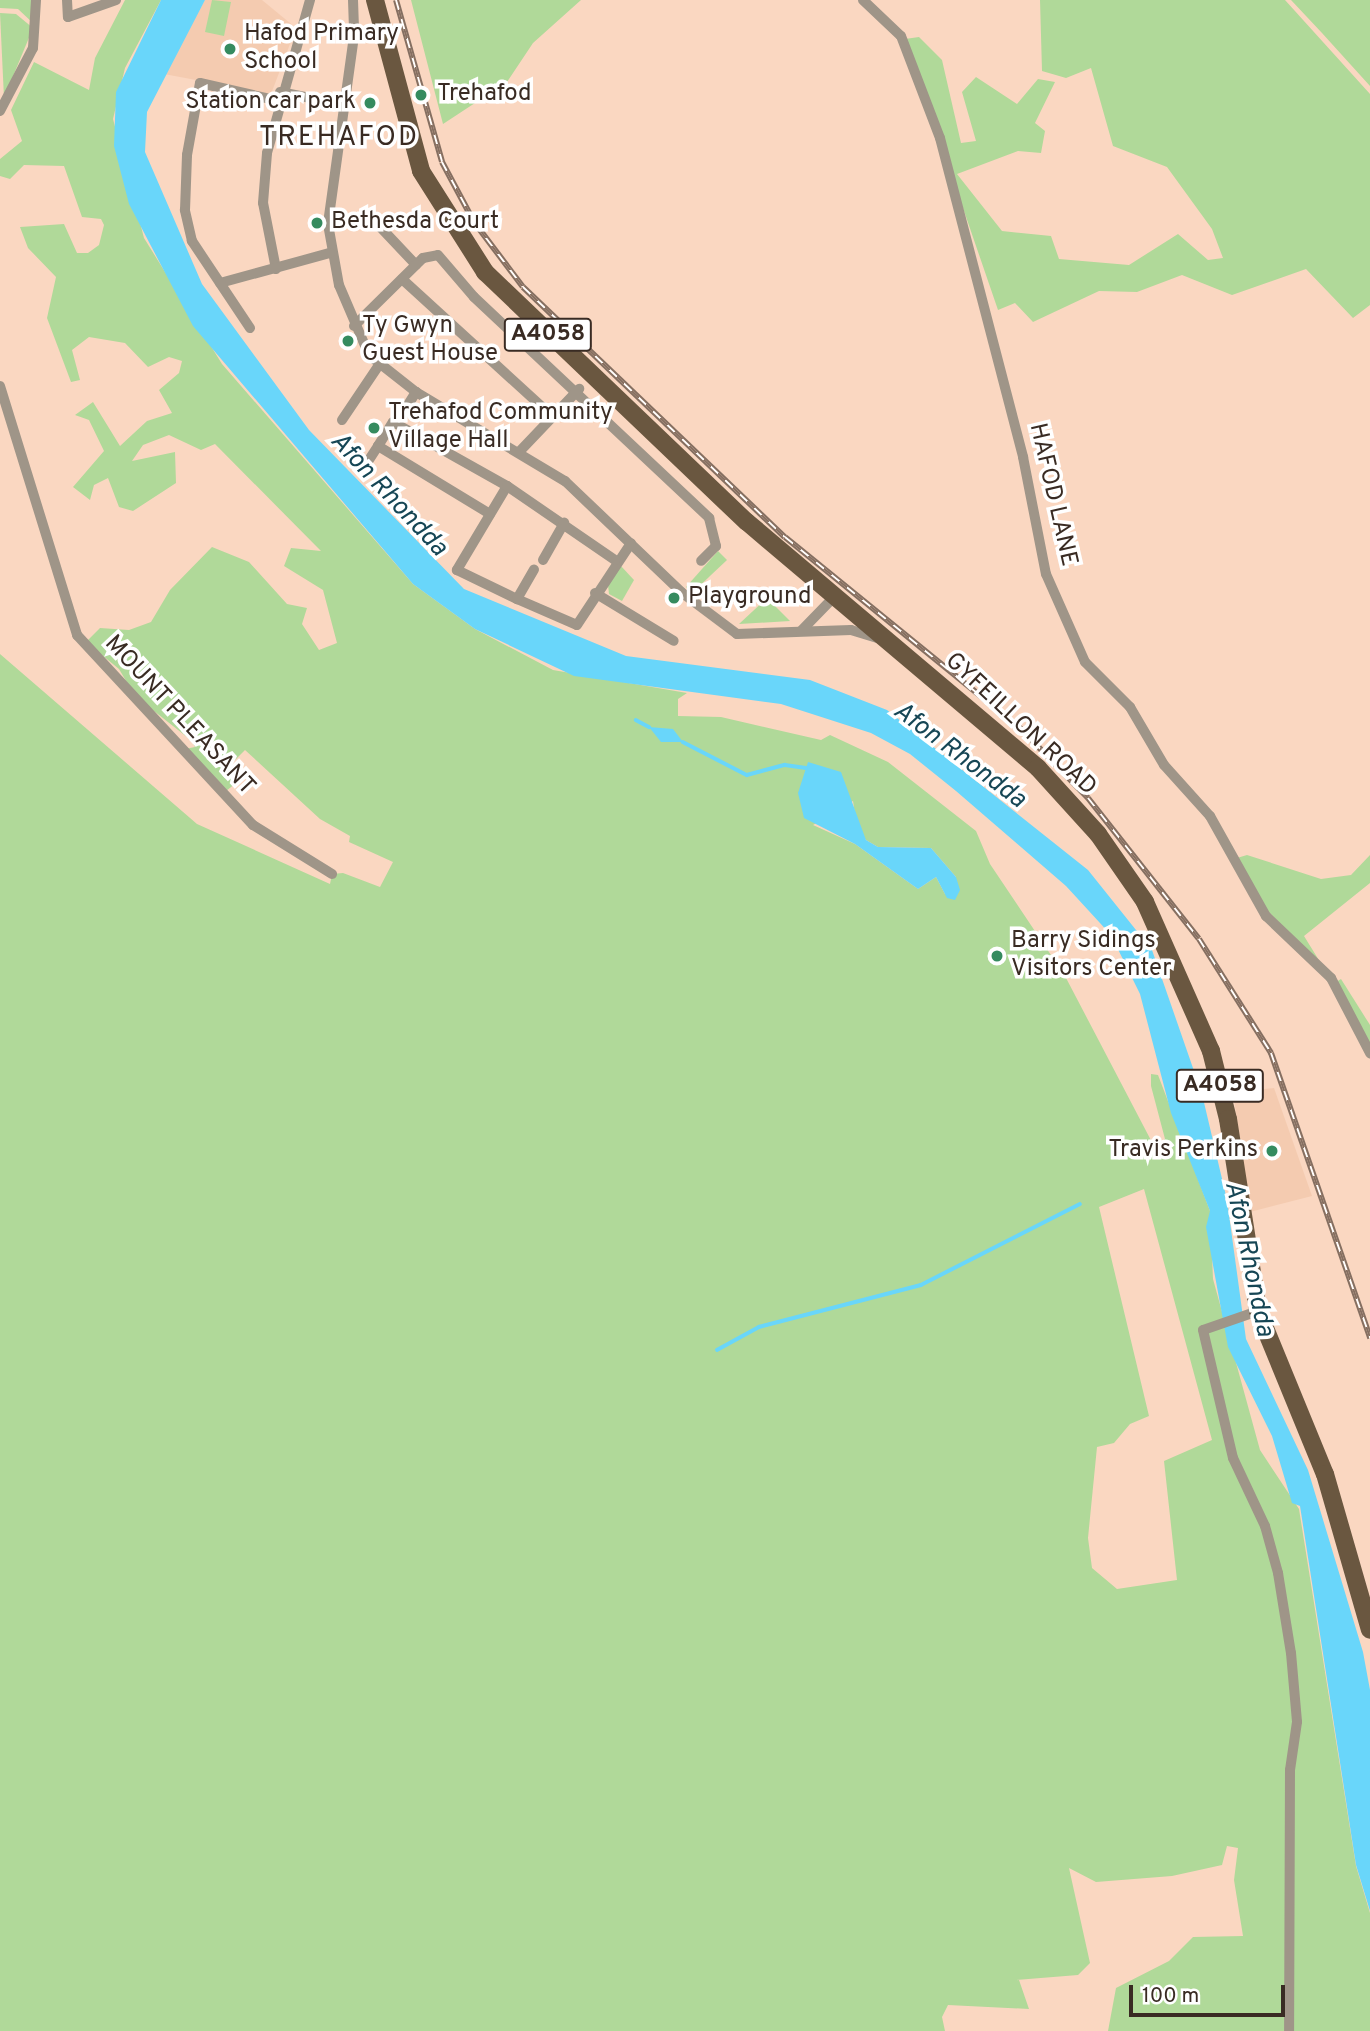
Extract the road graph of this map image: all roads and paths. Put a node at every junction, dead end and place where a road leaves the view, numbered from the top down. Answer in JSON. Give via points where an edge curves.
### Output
{"nodes":[{"id":1,"x":36,"y":0,"type":"edge"},
{"id":2,"x":67,"y":0,"type":"edge"},
{"id":3,"x":116,"y":0,"type":"edge"},
{"id":4,"x":310,"y":0,"type":"edge"},
{"id":5,"x":353,"y":0,"type":"edge"},
{"id":6,"x":375,"y":0,"type":"edge"},
{"id":7,"x":863,"y":0,"type":"edge"},
{"id":8,"x":279,"y":97,"type":"junction"},
{"id":9,"x":326,"y":101,"type":"dead end"},
{"id":10,"x":0,"y":111,"type":"edge"},
{"id":11,"x":368,"y":214,"type":"dead end"},
{"id":12,"x":330,"y":253,"type":"junction"},
{"id":13,"x":416,"y":265,"type":"junction"},
{"id":14,"x":276,"y":269,"type":"junction"},
{"id":15,"x":402,"y":279,"type":"junction"},
{"id":16,"x":220,"y":283,"type":"junction"},
{"id":17,"x":354,"y":326,"type":"junction"},
{"id":18,"x":250,"y":328,"type":"dead end"},
{"id":19,"x":379,"y":365,"type":"junction"},
{"id":20,"x":0,"y":386,"type":"edge"},
{"id":21,"x":579,"y":389,"type":"junction"},
{"id":22,"x":416,"y":392,"type":"junction"},
{"id":23,"x":552,"y":416,"type":"junction"},
{"id":24,"x":342,"y":420,"type":"dead end"},
{"id":25,"x":395,"y":423,"type":"junction"},
{"id":26,"x":378,"y":446,"type":"junction"},
{"id":27,"x":520,"y":451,"type":"junction"},
{"id":28,"x":365,"y":466,"type":"dead end"},
{"id":29,"x":507,"y":486,"type":"junction"},
{"id":30,"x":491,"y":514,"type":"junction"},
{"id":31,"x":564,"y":523,"type":"junction"},
{"id":32,"x":631,"y":543,"type":"junction"},
{"id":33,"x":542,"y":560,"type":"dead end"},
{"id":34,"x":615,"y":560,"type":"junction"},
{"id":35,"x":701,"y":561,"type":"dead end"},
{"id":36,"x":534,"y":569,"type":"dead end"},
{"id":37,"x":595,"y":593,"type":"junction"},
{"id":38,"x":833,"y":598,"type":"junction"},
{"id":39,"x":517,"y":599,"type":"junction"},
{"id":40,"x":801,"y":631,"type":"junction"},
{"id":41,"x":674,"y":641,"type":"dead end"},
{"id":42,"x":889,"y":642,"type":"junction"},
{"id":43,"x":332,"y":874,"type":"dead end"},
{"id":44,"x":1370,"y":1053,"type":"edge"},
{"id":45,"x":1251,"y":1313,"type":"junction"},
{"id":46,"x":1370,"y":1630,"type":"edge"},
{"id":47,"x":1289,"y":2031,"type":"edge"}],
"edges":[{"from":1,"to":10,"type":"street","via":[[33,48]]},
{"from":2,"to":3,"type":"street","via":[[68,18]]},
{"from":4,"to":8,"type":"street"},
{"from":5,"to":12,"type":"street"},
{"from":6,"to":38,"type":"main road","number":"A4058","via":[[410,142],[465,248],[506,295]]},
{"from":7,"to":44,"type":"street","name":"HAFOD LANE","via":[[901,36],[940,138],[1046,574],[1086,662],[1130,707],[1164,765],[1210,816],[1266,916],[1331,978]]},
{"from":8,"to":9,"type":"street"},
{"from":8,"to":14,"type":"street","via":[[263,203]]},
{"from":8,"to":16,"type":"street","via":[[200,83],[185,210],[192,241]]},
{"from":11,"to":13,"type":"street"},
{"from":12,"to":14,"type":"street"},
{"from":12,"to":17,"type":"street"},
{"from":13,"to":15,"type":"street"},
{"from":13,"to":21,"type":"street","via":[[438,255],[474,297]]},
{"from":14,"to":16,"type":"street"},
{"from":15,"to":17,"type":"street"},
{"from":15,"to":23,"type":"street"},
{"from":16,"to":18,"type":"street"},
{"from":17,"to":19,"type":"street"},
{"from":19,"to":22,"type":"street"},
{"from":19,"to":24,"type":"street"},
{"from":20,"to":43,"type":"street","name":"MOUNT PLEASANT","via":[[77,635],[253,825]]},
{"from":21,"to":23,"type":"street"},
{"from":21,"to":35,"type":"street","via":[[709,518],[716,546]]},
{"from":22,"to":25,"type":"street"},
{"from":22,"to":27,"type":"street"},
{"from":23,"to":27,"type":"street"},
{"from":25,"to":26,"type":"street"},
{"from":25,"to":29,"type":"street"},
{"from":26,"to":28,"type":"street"},
{"from":26,"to":30,"type":"street"},
{"from":27,"to":32,"type":"street","via":[[565,481]]},
{"from":29,"to":30,"type":"street"},
{"from":29,"to":31,"type":"street"},
{"from":30,"to":39,"type":"street","via":[[457,570]]},
{"from":31,"to":33,"type":"street"},
{"from":31,"to":34,"type":"street"},
{"from":32,"to":34,"type":"street"},
{"from":32,"to":40,"type":"street","via":[[737,634]]},
{"from":34,"to":37,"type":"street"},
{"from":36,"to":39,"type":"street"},
{"from":37,"to":39,"type":"street","via":[[577,625]]},
{"from":37,"to":41,"type":"street"},
{"from":38,"to":40,"type":"street"},
{"from":38,"to":42,"type":"main road","name":"GYFEILLON ROAD","number":"A4058"},
{"from":40,"to":42,"type":"street","via":[[851,630]]},
{"from":42,"to":45,"type":"main road","name":"GYFEILLON ROAD","number":"A4058","via":[[997,730],[1070,802],[1163,932],[1219,1078]]},
{"from":45,"to":46,"type":"main road","name":"GYFEILLON ROAD","number":"A4058","via":[[1325,1475]]},
{"from":45,"to":47,"type":"street","via":[[1203,1331],[1233,1458],[1278,1573],[1291,1653],[1297,1722],[1290,1770]]}]}
